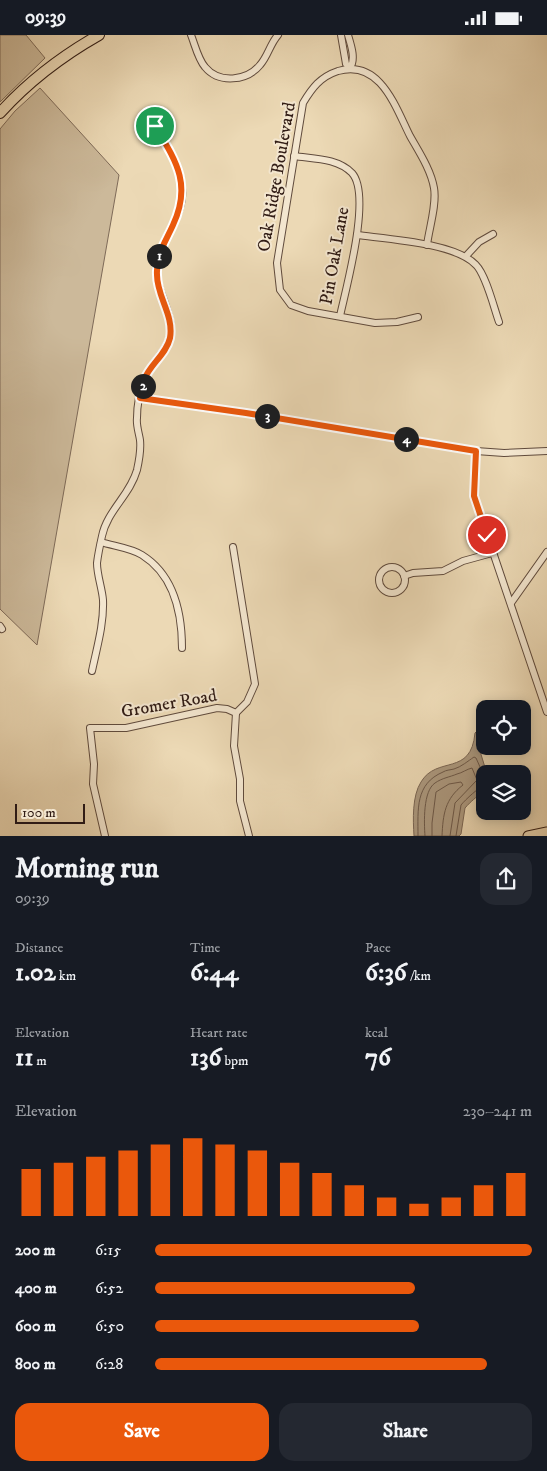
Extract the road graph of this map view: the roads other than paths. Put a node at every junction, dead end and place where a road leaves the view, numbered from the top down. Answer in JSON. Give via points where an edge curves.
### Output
{"nodes":[{"id":1,"x":99,"y":35,"type":"edge"},
{"id":2,"x":191,"y":35,"type":"edge"},
{"id":3,"x":278,"y":35,"type":"edge"},
{"id":4,"x":341,"y":35,"type":"edge"},
{"id":5,"x":348,"y":35,"type":"edge"},
{"id":6,"x":350,"y":68,"type":"junction"},
{"id":7,"x":0,"y":113,"type":"edge"},
{"id":8,"x":155,"y":126,"type":"dead end"},
{"id":9,"x":294,"y":156,"type":"junction"},
{"id":10,"x":493,"y":234,"type":"dead end"},
{"id":11,"x":357,"y":235,"type":"junction"},
{"id":12,"x":427,"y":245,"type":"junction"},
{"id":13,"x":466,"y":256,"type":"junction"},
{"id":14,"x":340,"y":316,"type":"junction"},
{"id":15,"x":418,"y":317,"type":"dead end"},
{"id":16,"x":499,"y":322,"type":"dead end"},
{"id":17,"x":140,"y":398,"type":"junction"},
{"id":18,"x":476,"y":451,"type":"junction"},
{"id":19,"x":547,"y":451,"type":"edge"},
{"id":20,"x":101,"y":542,"type":"junction"},
{"id":21,"x":233,"y":547,"type":"dead end"},
{"id":22,"x":547,"y":552,"type":"edge"},
{"id":23,"x":492,"y":553,"type":"junction"},
{"id":24,"x":404,"y":576,"type":"junction"},
{"id":25,"x":511,"y":603,"type":"junction"},
{"id":26,"x":182,"y":648,"type":"dead end"},
{"id":27,"x":92,"y":671,"type":"dead end"},
{"id":28,"x":547,"y":712,"type":"edge"},
{"id":29,"x":236,"y":713,"type":"junction"},
{"id":30,"x":547,"y":832,"type":"edge"},
{"id":31,"x":105,"y":836,"type":"edge"},
{"id":32,"x":249,"y":836,"type":"edge"},
{"id":33,"x":528,"y":836,"type":"edge"}],
"edges":[{"from":1,"to":7,"type":"highway","via":[[53,63]]},
{"from":2,"to":3,"type":"street","via":[[205,68],[217,76],[231,79],[246,76],[258,68]]},
{"from":4,"to":6,"type":"street","via":[[346,64]]},
{"from":5,"to":6,"type":"street","via":[[353,63]]},
{"from":6,"to":9,"type":"street","name":"Oak Ridge Boulevard","via":[[322,77],[312,88],[303,103]]},
{"from":6,"to":12,"type":"street","via":[[366,72],[383,86],[431,175],[434,198]]},
{"from":8,"to":17,"type":"street","via":[[178,167],[182,191],[180,206],[157,263],[161,297],[171,328],[170,339],[144,379]]},
{"from":9,"to":11,"type":"street","name":"Pin Oak Lane","via":[[334,161],[354,175],[360,199]]},
{"from":9,"to":14,"type":"street","name":"Oak Ridge Boulevard","via":[[277,263],[280,290],[291,305]]},
{"from":10,"to":13,"type":"street","via":[[479,242]]},
{"from":11,"to":12,"type":"street"},
{"from":11,"to":14,"type":"street","name":"Pin Oak Lane"},
{"from":12,"to":13,"type":"street"},
{"from":13,"to":16,"type":"street","via":[[478,266]]},
{"from":14,"to":15,"type":"street","name":"Oak Ridge Boulevard","via":[[375,323]]},
{"from":17,"to":18,"type":"street"},
{"from":17,"to":20,"type":"street","via":[[136,418],[140,443],[136,471],[112,512]]},
{"from":18,"to":19,"type":"street"},
{"from":18,"to":23,"type":"street","via":[[474,496]]},
{"from":20,"to":26,"type":"street","via":[[142,555],[157,568],[169,584],[178,605]]},
{"from":20,"to":27,"type":"street","via":[[97,563],[103,600],[102,626]]},
{"from":21,"to":29,"type":"street","via":[[255,684],[247,702]]},
{"from":22,"to":25,"type":"street"},
{"from":23,"to":24,"type":"street","via":[[443,571]]},
{"from":23,"to":25,"type":"street"},
{"from":24,"to":24,"type":"street","via":[[397,568],[388,568],[381,573],[379,581],[387,592],[395,592],[404,584]]},
{"from":25,"to":28,"type":"street"},
{"from":29,"to":31,"type":"street","name":"Gromer Road","via":[[217,708],[126,728],[90,728],[93,784]]},
{"from":29,"to":32,"type":"street","name":"Gromer Road","via":[[234,746],[240,801]]},
{"from":30,"to":33,"type":"main road"}]}
